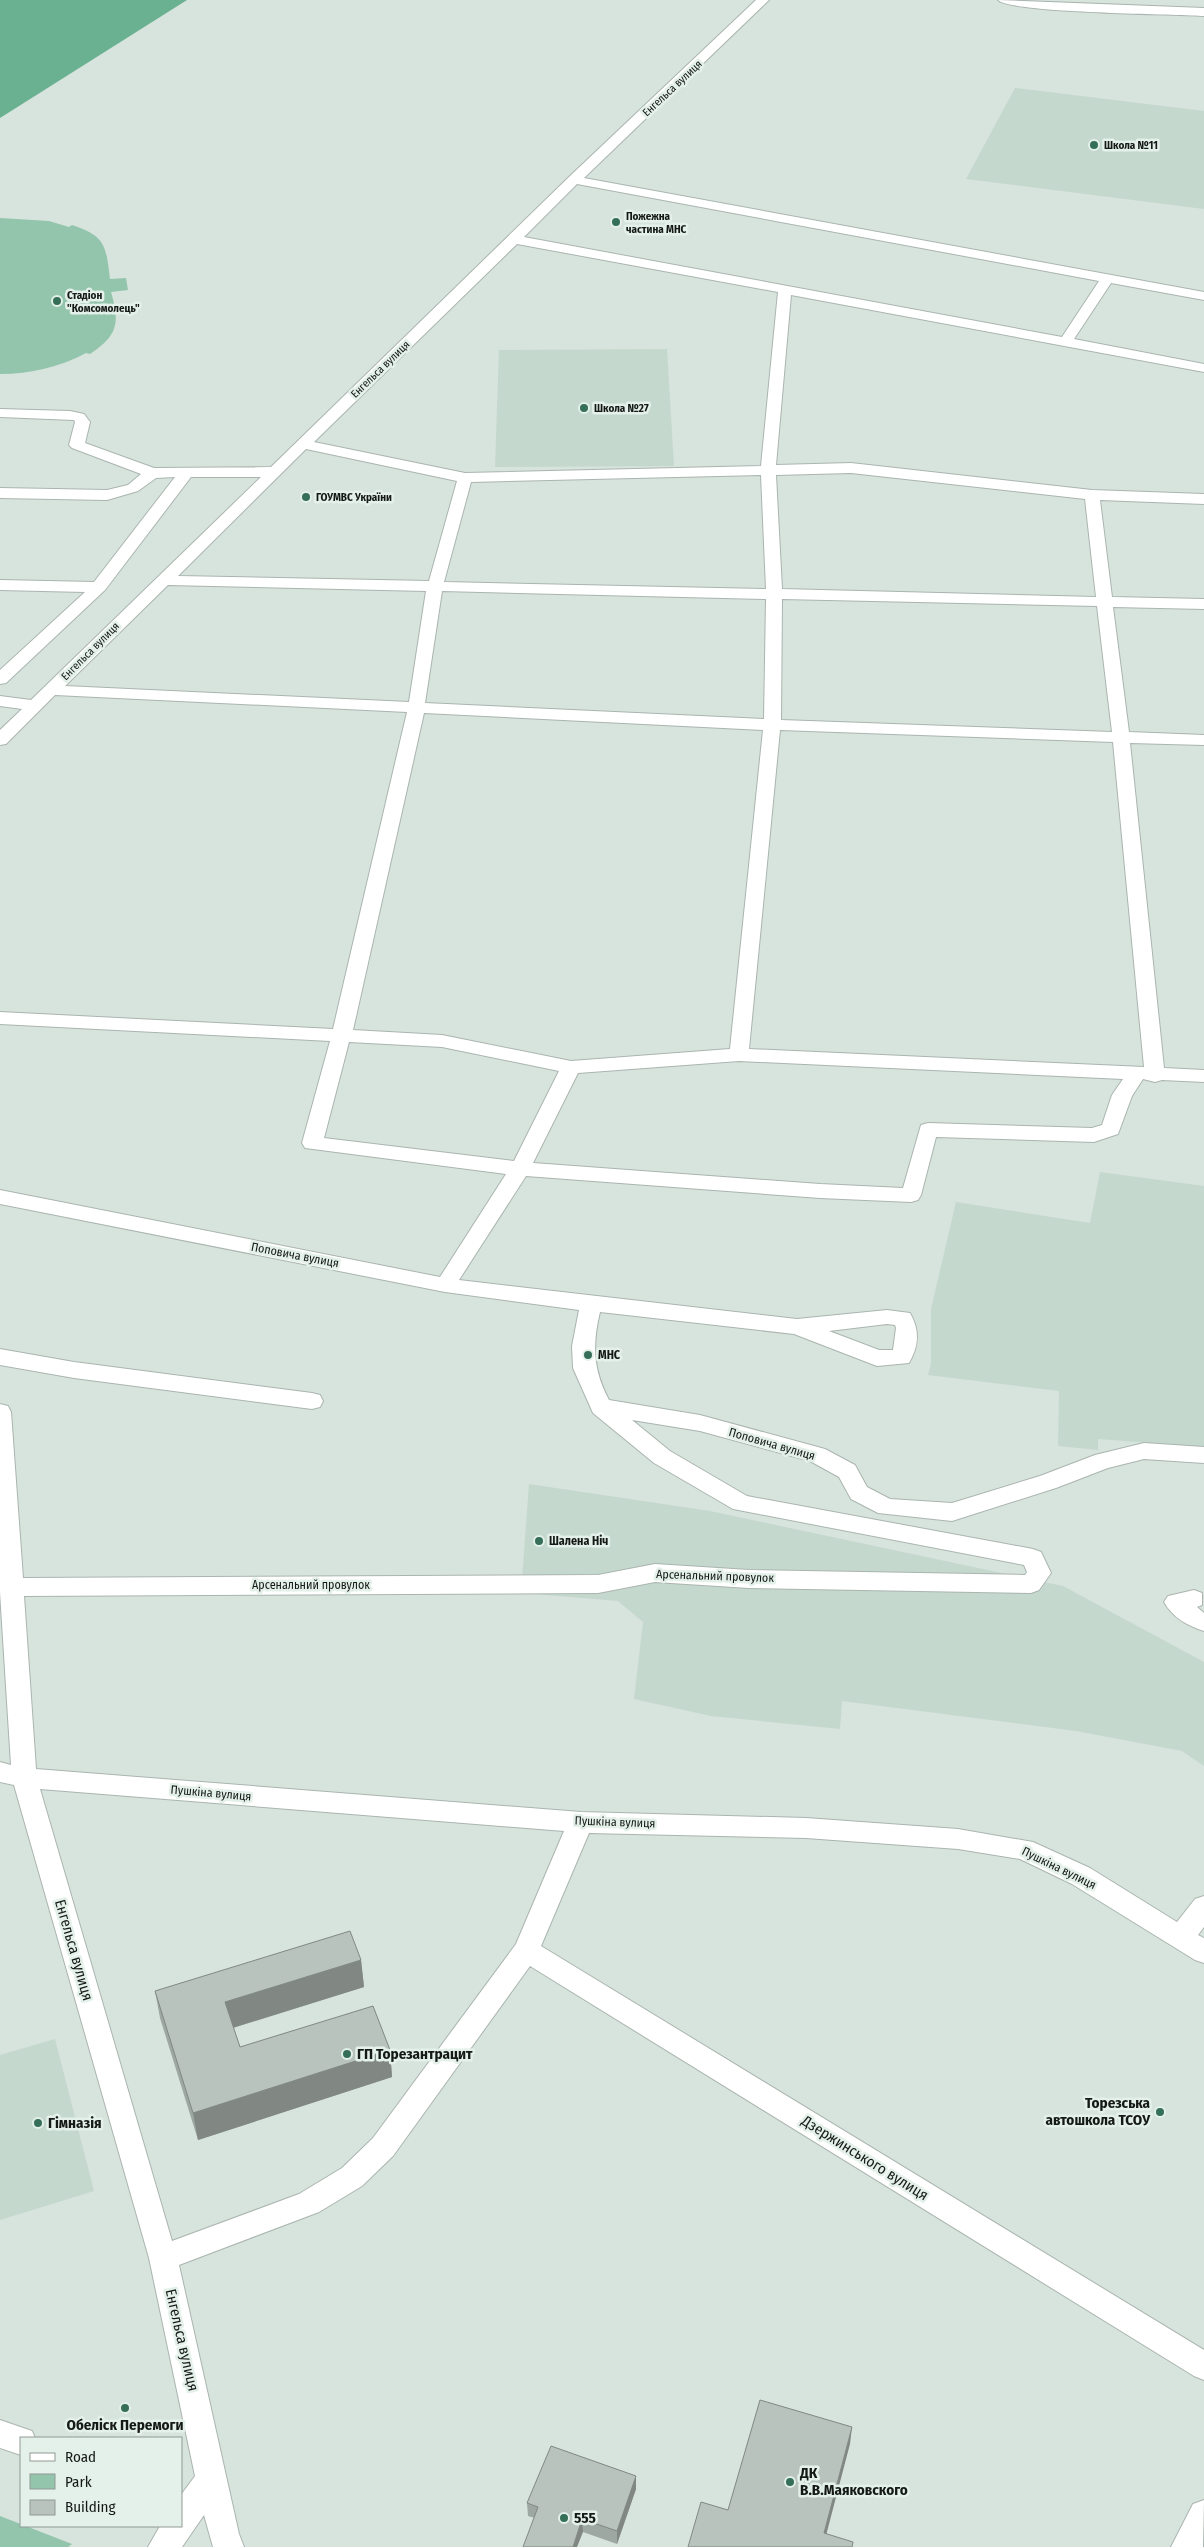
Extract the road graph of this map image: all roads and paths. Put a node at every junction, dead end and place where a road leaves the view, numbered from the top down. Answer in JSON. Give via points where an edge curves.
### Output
{"nodes":[{"id":1,"x":763,"y":0,"type":"edge"},
{"id":2,"x":1004,"y":0,"type":"edge"},
{"id":3,"x":1204,"y":12,"type":"edge"},
{"id":4,"x":574,"y":180,"type":"junction"},
{"id":5,"x":514,"y":239,"type":"junction"},
{"id":6,"x":1108,"y":278,"type":"junction"},
{"id":7,"x":785,"y":289,"type":"junction"},
{"id":8,"x":1204,"y":296,"type":"edge"},
{"id":9,"x":1066,"y":341,"type":"junction"},
{"id":10,"x":1204,"y":368,"type":"edge"},
{"id":11,"x":0,"y":413,"type":"edge"},
{"id":12,"x":302,"y":444,"type":"junction"},
{"id":13,"x":768,"y":470,"type":"junction"},
{"id":14,"x":274,"y":472,"type":"junction"},
{"id":15,"x":186,"y":473,"type":"junction"},
{"id":16,"x":152,"y":474,"type":"junction"},
{"id":17,"x":465,"y":478,"type":"junction"},
{"id":18,"x":0,"y":493,"type":"edge"},
{"id":19,"x":1092,"y":495,"type":"junction"},
{"id":20,"x":1204,"y":499,"type":"edge"},
{"id":21,"x":162,"y":580,"type":"junction"},
{"id":22,"x":0,"y":585,"type":"edge"},
{"id":23,"x":435,"y":586,"type":"junction"},
{"id":24,"x":99,"y":587,"type":"junction"},
{"id":25,"x":774,"y":592,"type":"junction"},
{"id":26,"x":1106,"y":602,"type":"junction"},
{"id":27,"x":1204,"y":604,"type":"edge"},
{"id":28,"x":0,"y":678,"type":"edge"},
{"id":29,"x":51,"y":690,"type":"junction"},
{"id":30,"x":0,"y":701,"type":"edge"},
{"id":31,"x":34,"y":706,"type":"junction"},
{"id":32,"x":416,"y":709,"type":"junction"},
{"id":33,"x":772,"y":725,"type":"junction"},
{"id":34,"x":1122,"y":738,"type":"junction"},
{"id":35,"x":0,"y":740,"type":"edge"},
{"id":36,"x":1204,"y":740,"type":"edge"},
{"id":37,"x":0,"y":1018,"type":"edge"},
{"id":38,"x":342,"y":1034,"type":"junction"},
{"id":39,"x":740,"y":1055,"type":"junction"},
{"id":40,"x":571,"y":1068,"type":"junction"},
{"id":41,"x":1145,"y":1075,"type":"junction"},
{"id":42,"x":1204,"y":1076,"type":"edge"},
{"id":43,"x":520,"y":1168,"type":"junction"},
{"id":44,"x":0,"y":1197,"type":"edge"},
{"id":45,"x":445,"y":1285,"type":"junction"},
{"id":46,"x":592,"y":1304,"type":"junction"},
{"id":47,"x":797,"y":1327,"type":"dead end"},
{"id":48,"x":0,"y":1357,"type":"edge"},
{"id":49,"x":312,"y":1401,"type":"dead end"},
{"id":50,"x":601,"y":1407,"type":"junction"},
{"id":51,"x":0,"y":1412,"type":"edge"},
{"id":52,"x":1204,"y":1455,"type":"edge"},
{"id":53,"x":12,"y":1587,"type":"junction"},
{"id":54,"x":1194,"y":1599,"type":"dead end"},
{"id":55,"x":1204,"y":1622,"type":"edge"},
{"id":56,"x":12,"y":1775,"type":"edge"},
{"id":57,"x":580,"y":1822,"type":"junction"},
{"id":58,"x":1204,"y":1907,"type":"edge"},
{"id":59,"x":1181,"y":1937,"type":"junction"},
{"id":60,"x":526,"y":1950,"type":"junction"},
{"id":61,"x":1204,"y":1952,"type":"edge"},
{"id":62,"x":163,"y":2258,"type":"junction"},
{"id":63,"x":1204,"y":2366,"type":"edge"},
{"id":64,"x":0,"y":2434,"type":"edge"},
{"id":65,"x":20,"y":2441,"type":"edge"},
{"id":66,"x":212,"y":2478,"type":"junction"},
{"id":67,"x":1204,"y":2515,"type":"edge"},
{"id":68,"x":182,"y":2520,"type":"edge"},
{"id":69,"x":158,"y":2527,"type":"edge"},
{"id":70,"x":177,"y":2527,"type":"edge"},
{"id":71,"x":161,"y":2547,"type":"edge"},
{"id":72,"x":229,"y":2547,"type":"edge"},
{"id":73,"x":1186,"y":2547,"type":"edge"}],
"edges":[{"from":1,"to":4,"type":"street","name":"Енгельса вулиця"},
{"from":2,"to":3,"type":"street","via":[[1036,5]]},
{"from":4,"to":5,"type":"street","name":"Енгельса вулиця"},
{"from":4,"to":6,"type":"street"},
{"from":5,"to":7,"type":"street"},
{"from":5,"to":12,"type":"street","name":"Енгельса вулиця"},
{"from":6,"to":8,"type":"street"},
{"from":6,"to":9,"type":"street"},
{"from":7,"to":9,"type":"street"},
{"from":7,"to":13,"type":"street"},
{"from":9,"to":10,"type":"street"},
{"from":11,"to":16,"type":"street","via":[[79,417],[83,422],[77,445]]},
{"from":12,"to":14,"type":"street","name":"Енгельса вулиця"},
{"from":12,"to":17,"type":"street"},
{"from":13,"to":17,"type":"street"},
{"from":13,"to":19,"type":"street","via":[[851,468]]},
{"from":13,"to":25,"type":"street"},
{"from":14,"to":15,"type":"street"},
{"from":14,"to":21,"type":"street","name":"Енгельса вулиця"},
{"from":15,"to":16,"type":"street"},
{"from":15,"to":24,"type":"street"},
{"from":16,"to":18,"type":"street","via":[[133,488],[107,495]]},
{"from":17,"to":23,"type":"street"},
{"from":19,"to":20,"type":"street"},
{"from":19,"to":26,"type":"street"},
{"from":21,"to":23,"type":"street"},
{"from":21,"to":29,"type":"street","name":"Енгельса вулиця"},
{"from":22,"to":24,"type":"street"},
{"from":23,"to":25,"type":"street"},
{"from":23,"to":32,"type":"street"},
{"from":24,"to":28,"type":"street"},
{"from":25,"to":26,"type":"street"},
{"from":25,"to":33,"type":"street"},
{"from":26,"to":27,"type":"street"},
{"from":26,"to":34,"type":"street"},
{"from":29,"to":31,"type":"street","name":"Енгельса вулиця"},
{"from":29,"to":32,"type":"street"},
{"from":30,"to":31,"type":"street"},
{"from":31,"to":35,"type":"street","name":"Енгельса вулиця"},
{"from":32,"to":33,"type":"street"},
{"from":32,"to":38,"type":"street"},
{"from":33,"to":34,"type":"street"},
{"from":33,"to":39,"type":"street"},
{"from":34,"to":36,"type":"street"},
{"from":34,"to":41,"type":"street"},
{"from":37,"to":38,"type":"street"},
{"from":38,"to":40,"type":"street","via":[[442,1041]]},
{"from":38,"to":43,"type":"street","via":[[312,1143]]},
{"from":39,"to":40,"type":"street"},
{"from":39,"to":41,"type":"street"},
{"from":40,"to":43,"type":"street"},
{"from":41,"to":42,"type":"street"},
{"from":41,"to":43,"type":"street","via":[[1122,1095],[1111,1129],[1094,1135],[928,1130],[911,1195]]},
{"from":43,"to":45,"type":"street"},
{"from":44,"to":45,"type":"street","name":"Поповича вулиця"},
{"from":45,"to":46,"type":"street","name":"Поповича вулиця"},
{"from":46,"to":47,"type":"street","name":"Поповича вулиця"},
{"from":46,"to":50,"type":"street","via":[[581,1348],[587,1382]]},
{"from":48,"to":49,"type":"street","via":[[74,1370]]},
{"from":50,"to":52,"type":"street","name":"Поповича вулиця","via":[[700,1423],[817,1455],[847,1471],[859,1493],[886,1507],[952,1512],[1048,1482],[1103,1460],[1144,1451]]},
{"from":50,"to":53,"type":"street","name":"Арсенальний провулок","via":[[662,1457],[741,1503],[1033,1558],[1039,1574],[1031,1584],[749,1579],[655,1573],[598,1584]]},
{"from":51,"to":53,"type":"street","name":"Енгельса вулиця"},
{"from":53,"to":56,"type":"street","name":"Енгельса вулиця"},
{"from":54,"to":55,"type":"street","via":[[1176,1602],[1195,1619]]},
{"from":56,"to":57,"type":"street","name":"Пушкіна вулиця"},
{"from":56,"to":62,"type":"street","name":"Енгельса вулиця"},
{"from":57,"to":59,"type":"street","name":"Пушкіна вулиця","via":[[806,1828],[958,1839],[1024,1849],[1081,1876]]},
{"from":57,"to":60,"type":"street"},
{"from":58,"to":59,"type":"street"},
{"from":59,"to":61,"type":"street","name":"Пушкіна вулиця"},
{"from":60,"to":62,"type":"street","via":[[382,2147],[352,2177],[309,2203]]},
{"from":60,"to":63,"type":"street","name":"Дзержинського вулиця"},
{"from":62,"to":66,"type":"street","name":"Енгельса вулиця"},
{"from":64,"to":65,"type":"street"},
{"from":66,"to":68,"type":"street"},
{"from":66,"to":72,"type":"street","name":"Енгельса вулиця"},
{"from":67,"to":73,"type":"street"},
{"from":69,"to":71,"type":"street"},
{"from":70,"to":71,"type":"street"}]}
